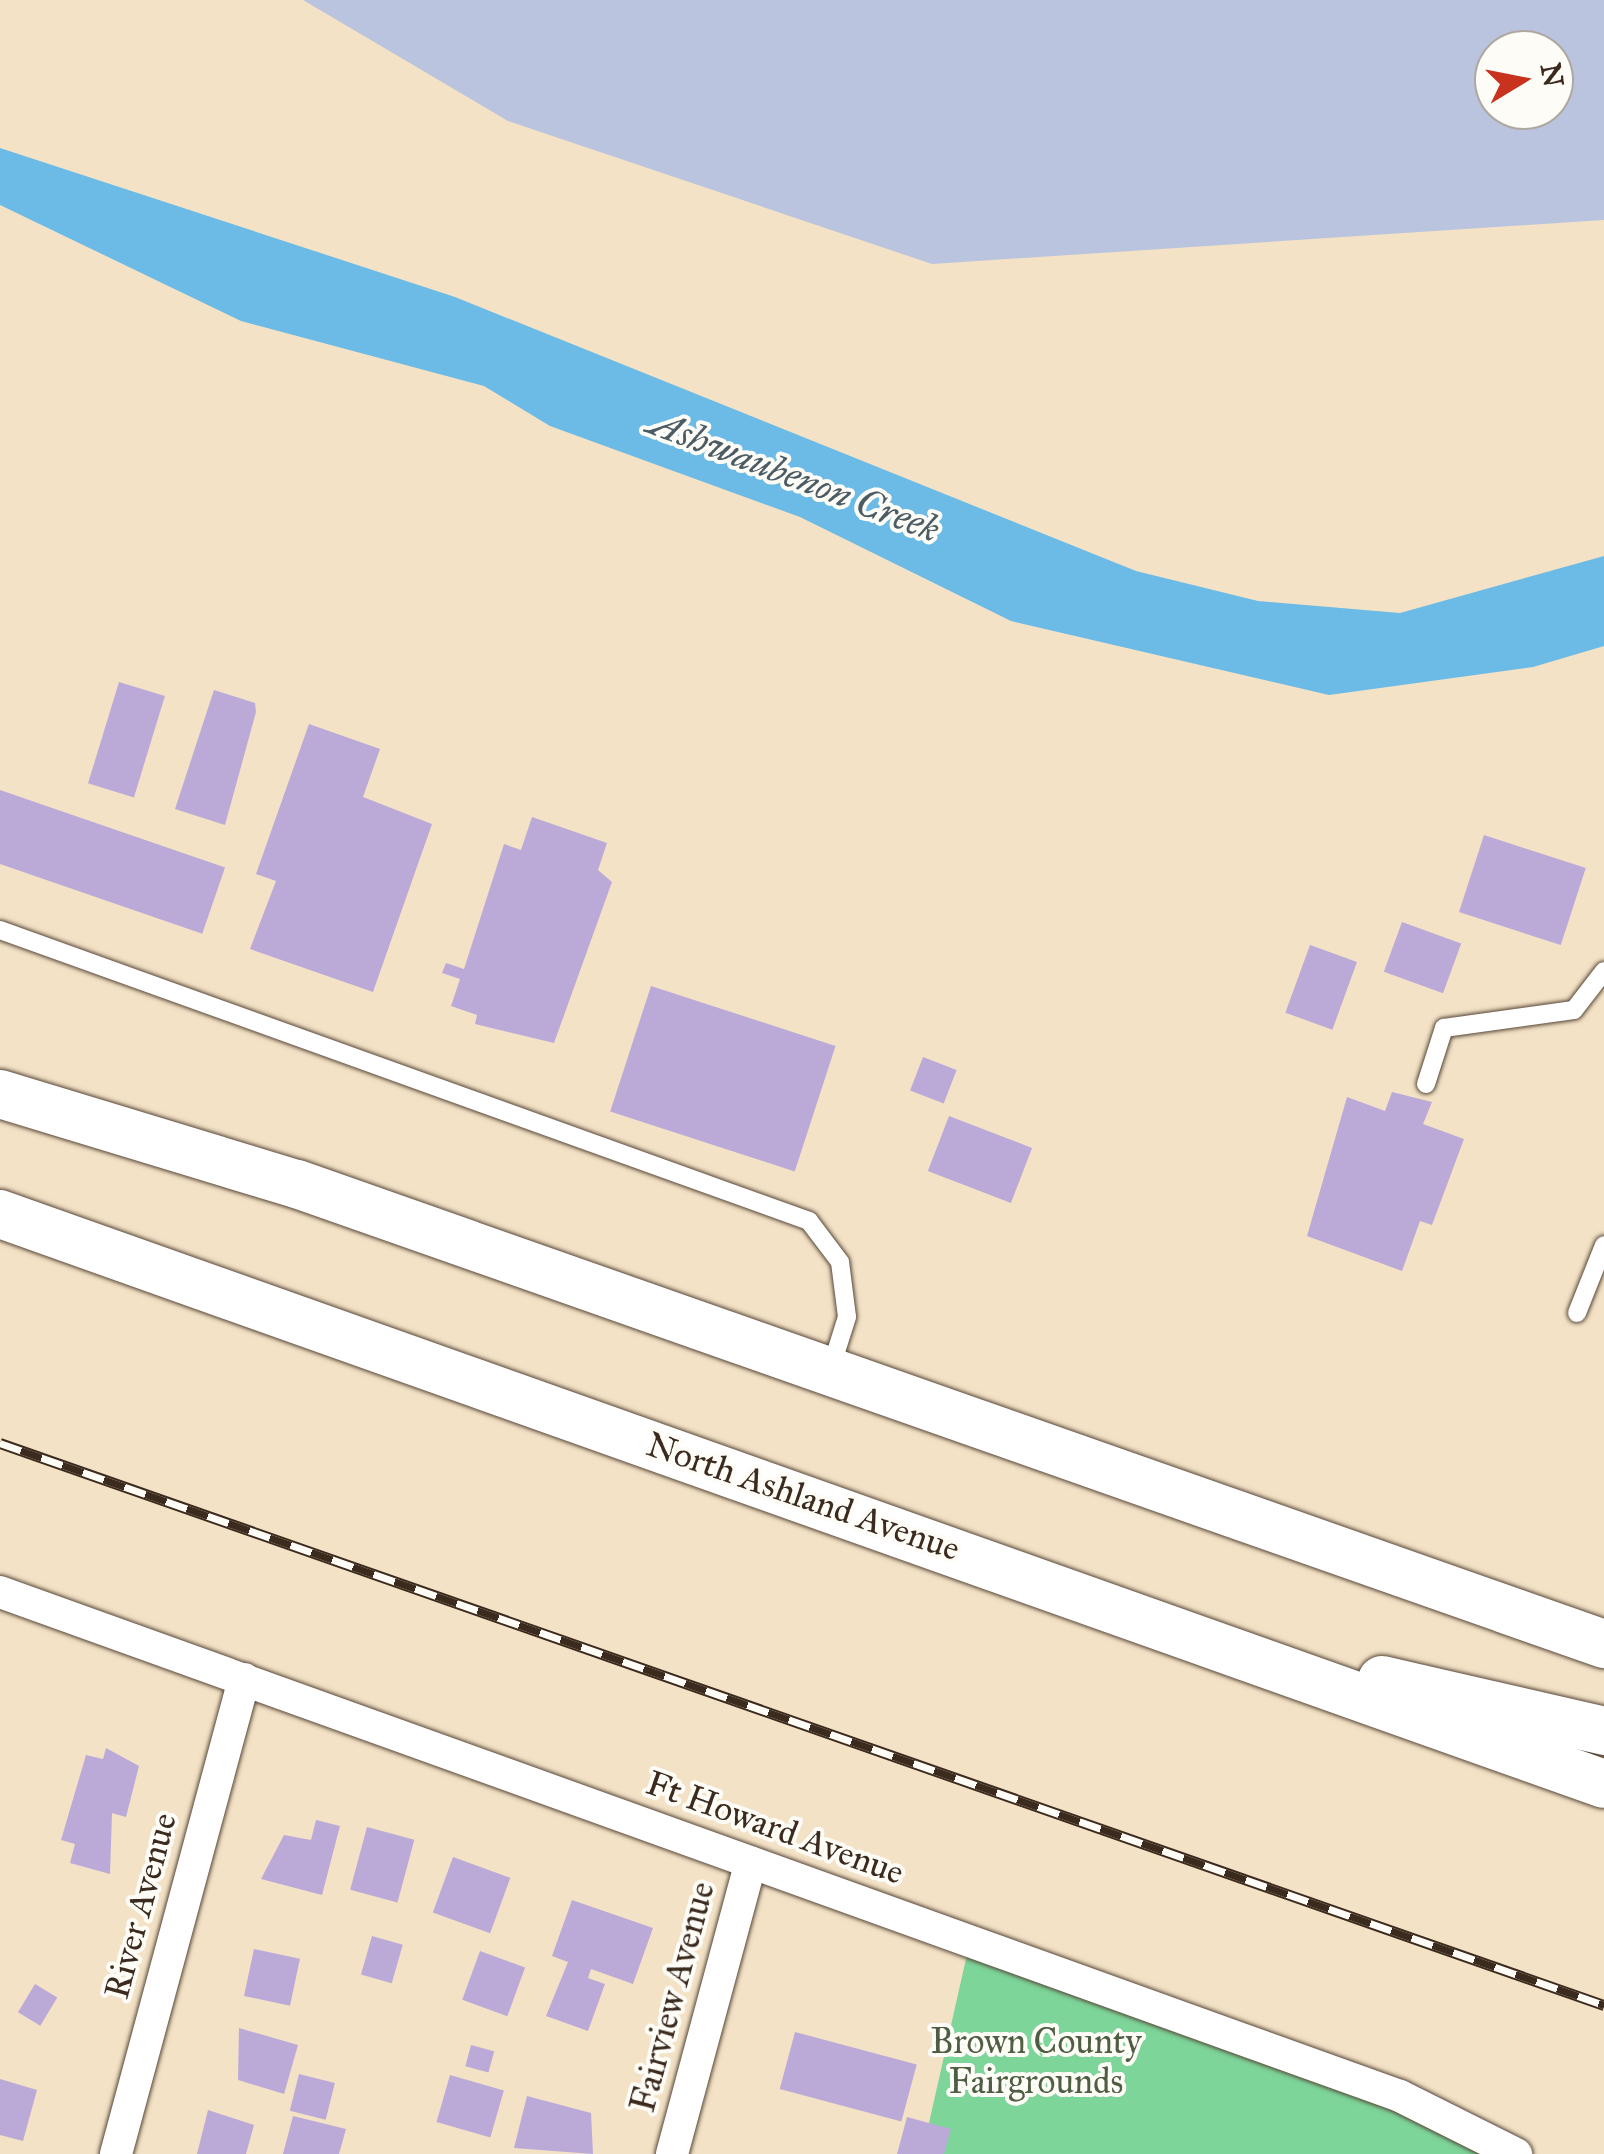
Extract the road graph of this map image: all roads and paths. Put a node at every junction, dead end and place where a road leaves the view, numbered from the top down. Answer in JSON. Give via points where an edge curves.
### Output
{"nodes":[{"id":1,"x":0,"y":930,"type":"edge"},
{"id":2,"x":1604,"y":971,"type":"edge"},
{"id":3,"x":1426,"y":1084,"type":"dead end"},
{"id":4,"x":0,"y":1094,"type":"edge"},
{"id":5,"x":0,"y":1214,"type":"edge"},
{"id":6,"x":1604,"y":1245,"type":"edge"},
{"id":7,"x":1577,"y":1313,"type":"dead end"},
{"id":8,"x":830,"y":1371,"type":"junction"},
{"id":9,"x":0,"y":1592,"type":"edge"},
{"id":10,"x":1604,"y":1644,"type":"edge"},
{"id":11,"x":1270,"y":1663,"type":"junction"},
{"id":12,"x":244,"y":1679,"type":"junction"},
{"id":13,"x":1604,"y":1731,"type":"edge"},
{"id":14,"x":1604,"y":1784,"type":"edge"},
{"id":15,"x":751,"y":1862,"type":"junction"},
{"id":16,"x":116,"y":2154,"type":"edge"},
{"id":17,"x":672,"y":2154,"type":"edge"},
{"id":18,"x":1516,"y":2154,"type":"edge"}],
"edges":[{"from":1,"to":8,"type":"lane","via":[[810,1222],[840,1262],[847,1317]]},
{"from":2,"to":3,"type":"lane","via":[[1574,1010],[1444,1028]]},
{"from":4,"to":8,"type":"main road","via":[[297,1184]]},
{"from":5,"to":11,"type":"main road","name":"North Ashland Avenue"},
{"from":6,"to":7,"type":"lane"},
{"from":8,"to":10,"type":"main road"},
{"from":9,"to":12,"type":"street","name":"Ft Howard Avenue"},
{"from":11,"to":13,"type":"main road","via":[[1434,1688]]},
{"from":11,"to":14,"type":"main road","name":"North Ashland Avenue"},
{"from":12,"to":15,"type":"street","name":"Ft Howard Avenue"},
{"from":12,"to":16,"type":"street","name":"River Avenue"},
{"from":15,"to":17,"type":"street","name":"Fairview Avenue"},
{"from":15,"to":18,"type":"street","name":"Ft Howard Avenue","via":[[1400,2096]]}]}
